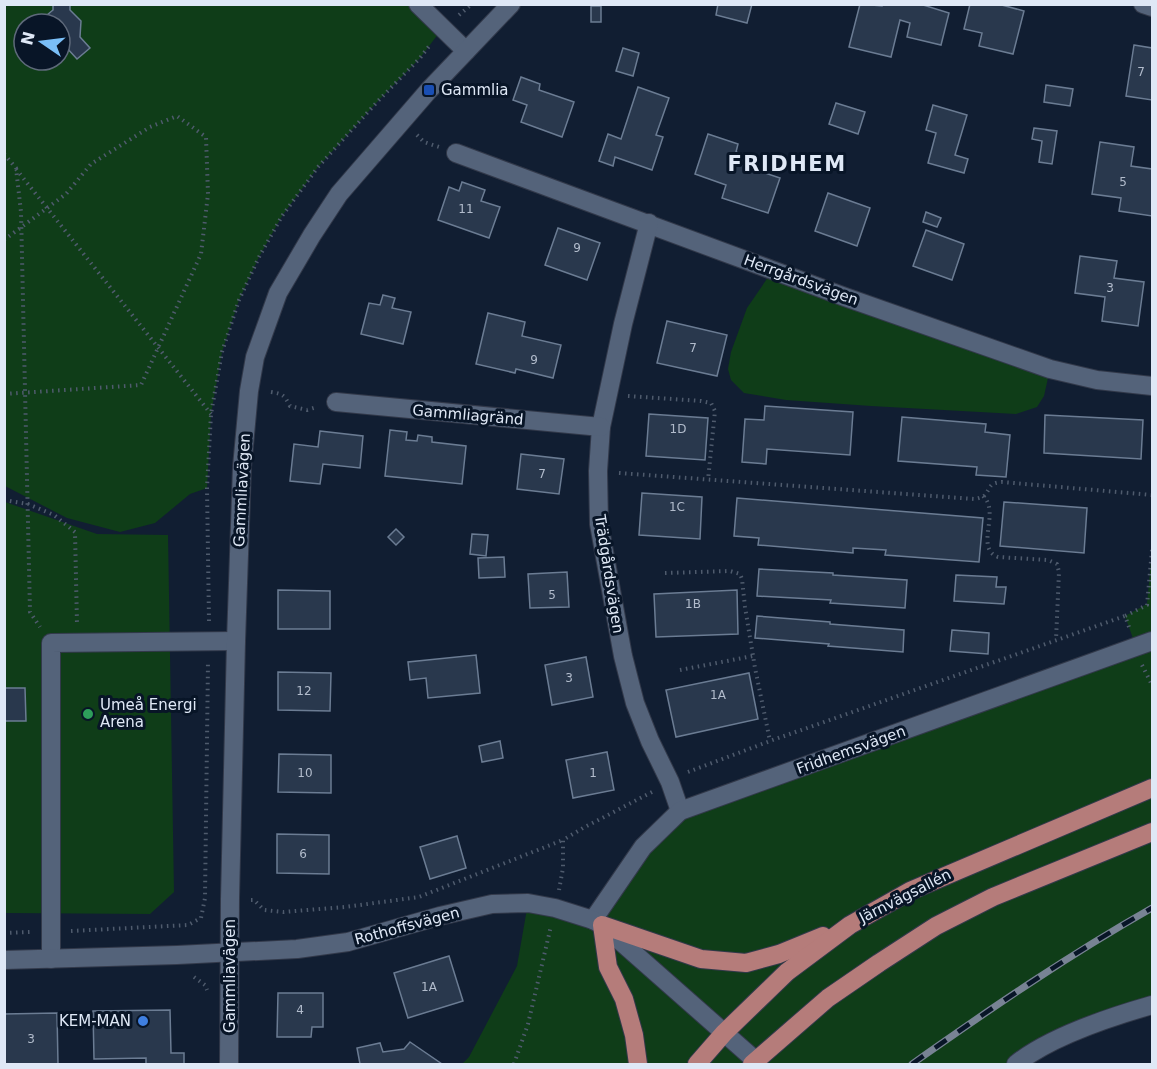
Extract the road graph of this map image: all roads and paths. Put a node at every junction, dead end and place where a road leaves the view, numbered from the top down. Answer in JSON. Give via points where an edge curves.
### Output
{"nodes":[{"id":1,"x":418,"y":4,"type":"edge"},
{"id":2,"x":511,"y":4,"type":"edge"},
{"id":3,"x":1143,"y":4,"type":"edge"},
{"id":4,"x":1152,"y":6,"type":"edge"},
{"id":5,"x":466,"y":51,"type":"junction"},
{"id":6,"x":414,"y":131,"type":"dead end"},
{"id":7,"x":456,"y":153,"type":"joint"},
{"id":8,"x":4,"y":154,"type":"edge"},
{"id":9,"x":16,"y":168,"type":"junction"},
{"id":10,"x":47,"y":208,"type":"junction"},
{"id":11,"x":649,"y":223,"type":"junction"},
{"id":12,"x":22,"y":227,"type":"junction"},
{"id":13,"x":4,"y":240,"type":"edge"},
{"id":14,"x":158,"y":347,"type":"junction"},
{"id":15,"x":1152,"y":386,"type":"edge"},
{"id":16,"x":25,"y":393,"type":"junction"},
{"id":17,"x":4,"y":394,"type":"edge"},
{"id":18,"x":608,"y":394,"type":"junction"},
{"id":19,"x":269,"y":402,"type":"dead end"},
{"id":20,"x":336,"y":402,"type":"joint"},
{"id":21,"x":211,"y":414,"type":"dead end"},
{"id":22,"x":601,"y":427,"type":"junction"},
{"id":23,"x":597,"y":471,"type":"junction"},
{"id":24,"x":708,"y":480,"type":"junction"},
{"id":25,"x":1152,"y":495,"type":"edge"},
{"id":26,"x":983,"y":496,"type":"junction"},
{"id":27,"x":4,"y":500,"type":"edge"},
{"id":28,"x":28,"y":504,"type":"junction"},
{"id":29,"x":1152,"y":550,"type":"edge"},
{"id":30,"x":665,"y":573,"type":"dead end"},
{"id":31,"x":1056,"y":640,"type":"dead end"},
{"id":32,"x":236,"y":641,"type":"junction"},
{"id":33,"x":51,"y":643,"type":"junction"},
{"id":34,"x":77,"y":643,"type":"junction"},
{"id":35,"x":1144,"y":644,"type":"edge"},
{"id":36,"x":753,"y":656,"type":"junction"},
{"id":37,"x":680,"y":670,"type":"dead end"},
{"id":38,"x":1152,"y":685,"type":"edge"},
{"id":39,"x":770,"y":741,"type":"dead end"},
{"id":40,"x":1152,"y":788,"type":"edge"},
{"id":41,"x":680,"y":811,"type":"junction"},
{"id":42,"x":1152,"y":832,"type":"edge"},
{"id":43,"x":563,"y":840,"type":"dead end"},
{"id":44,"x":230,"y":899,"type":"junction"},
{"id":45,"x":598,"y":923,"type":"junction"},
{"id":46,"x":850,"y":925,"type":"junction"},
{"id":47,"x":51,"y":932,"type":"junction"},
{"id":48,"x":4,"y":933,"type":"edge"},
{"id":49,"x":230,"y":953,"type":"junction"},
{"id":50,"x":51,"y":959,"type":"junction"},
{"id":51,"x":4,"y":960,"type":"edge"},
{"id":52,"x":1152,"y":1005,"type":"edge"},
{"id":53,"x":724,"y":1033,"type":"junction"},
{"id":54,"x":754,"y":1062,"type":"edge"},
{"id":55,"x":229,"y":1065,"type":"edge"},
{"id":56,"x":638,"y":1065,"type":"edge"},
{"id":57,"x":697,"y":1065,"type":"edge"},
{"id":58,"x":1016,"y":1065,"type":"edge"}],
"edges":[{"from":1,"to":5,"type":"street"},
{"from":2,"to":5,"type":"street","name":"Gammliavägen"},
{"from":3,"to":4,"type":"street"},
{"from":5,"to":32,"type":"street","name":"Gammliavägen","via":[[339,194],[278,293],[255,357],[249,391],[242,467]]},
{"from":6,"to":7,"type":"path","via":[[424,142]]},
{"from":7,"to":11,"type":"street","name":"Herrgårdsvägen"},
{"from":8,"to":9,"type":"path"},
{"from":9,"to":10,"type":"path"},
{"from":9,"to":12,"type":"path"},
{"from":10,"to":12,"type":"path"},
{"from":10,"to":14,"type":"path"},
{"from":10,"to":14,"type":"path","via":[[66,194],[91,164],[150,127],[177,116],[206,137],[208,195],[201,254]]},
{"from":11,"to":15,"type":"street","name":"Herrgårdsvägen","via":[[1050,369],[1097,380]]},
{"from":11,"to":18,"type":"street","name":"Trädgårdsvägen"},
{"from":12,"to":13,"type":"path"},
{"from":12,"to":16,"type":"path"},
{"from":14,"to":16,"type":"path","via":[[141,385]]},
{"from":14,"to":21,"type":"path"},
{"from":16,"to":17,"type":"path"},
{"from":16,"to":28,"type":"path"},
{"from":18,"to":22,"type":"street","name":"Trädgårdsvägen"},
{"from":18,"to":24,"type":"path","via":[[711,403],[715,411]]},
{"from":19,"to":20,"type":"path","via":[[271,392],[281,393],[290,406],[307,410]]},
{"from":20,"to":22,"type":"street","name":"Gammliagränd"},
{"from":22,"to":23,"type":"street","name":"Trädgårdsvägen"},
{"from":23,"to":24,"type":"path"},
{"from":23,"to":41,"type":"street","name":"Trädgårdsvägen","via":[[599,524],[623,656],[635,703]]},
{"from":24,"to":26,"type":"path","via":[[974,499]]},
{"from":25,"to":26,"type":"path","via":[[995,482]]},
{"from":26,"to":31,"type":"path","via":[[989,501],[987,541],[993,555],[1057,564]]},
{"from":27,"to":28,"type":"path"},
{"from":28,"to":33,"type":"path","via":[[30,612]]},
{"from":28,"to":34,"type":"path","via":[[54,515],[75,532]]},
{"from":29,"to":35,"type":"path","via":[[1147,605],[1125,616]]},
{"from":30,"to":36,"type":"path","via":[[740,574]]},
{"from":32,"to":34,"type":"street"},
{"from":32,"to":44,"type":"street","name":"Gammliavägen"},
{"from":33,"to":34,"type":"street"},
{"from":33,"to":47,"type":"street"},
{"from":35,"to":38,"type":"path","via":[[1143,668]]},
{"from":35,"to":41,"type":"street","name":"Fridhemsvägen"},
{"from":36,"to":37,"type":"path"},
{"from":36,"to":39,"type":"path"},
{"from":40,"to":46,"type":"main road","name":"Järnvägsallén","via":[[910,891]]},
{"from":41,"to":45,"type":"street","name":"Fridhemsvägen","via":[[643,847]]},
{"from":42,"to":54,"type":"main road","via":[[993,897],[936,926],[828,998]]},
{"from":43,"to":44,"type":"path","via":[[419,897],[283,912],[264,910],[254,900]]},
{"from":44,"to":47,"type":"path","via":[[206,898],[201,918],[188,926]]},
{"from":44,"to":49,"type":"street","name":"Gammliavägen"},
{"from":45,"to":46,"type":"main road","via":[[701,959],[746,963]]},
{"from":45,"to":49,"type":"street","name":"Rothoffsvägen","via":[[528,903],[492,904],[348,942],[297,950]]},
{"from":45,"to":53,"type":"street","name":"Rothoffsvägen"},
{"from":45,"to":56,"type":"main road","via":[[608,967],[624,999]]},
{"from":46,"to":53,"type":"main road","name":"Järnvägsallén","via":[[787,972]]},
{"from":47,"to":48,"type":"path"},
{"from":47,"to":50,"type":"street"},
{"from":49,"to":50,"type":"street","name":"Rothoffsvägen"},
{"from":49,"to":55,"type":"street","name":"Gammliavägen"},
{"from":50,"to":51,"type":"street","name":"Rothoffsvägen"},
{"from":52,"to":58,"type":"street","via":[[1047,1044]]},
{"from":53,"to":54,"type":"street","name":"Rothoffsvägen"},
{"from":53,"to":57,"type":"main road","name":"Järnvägsallén"}]}
